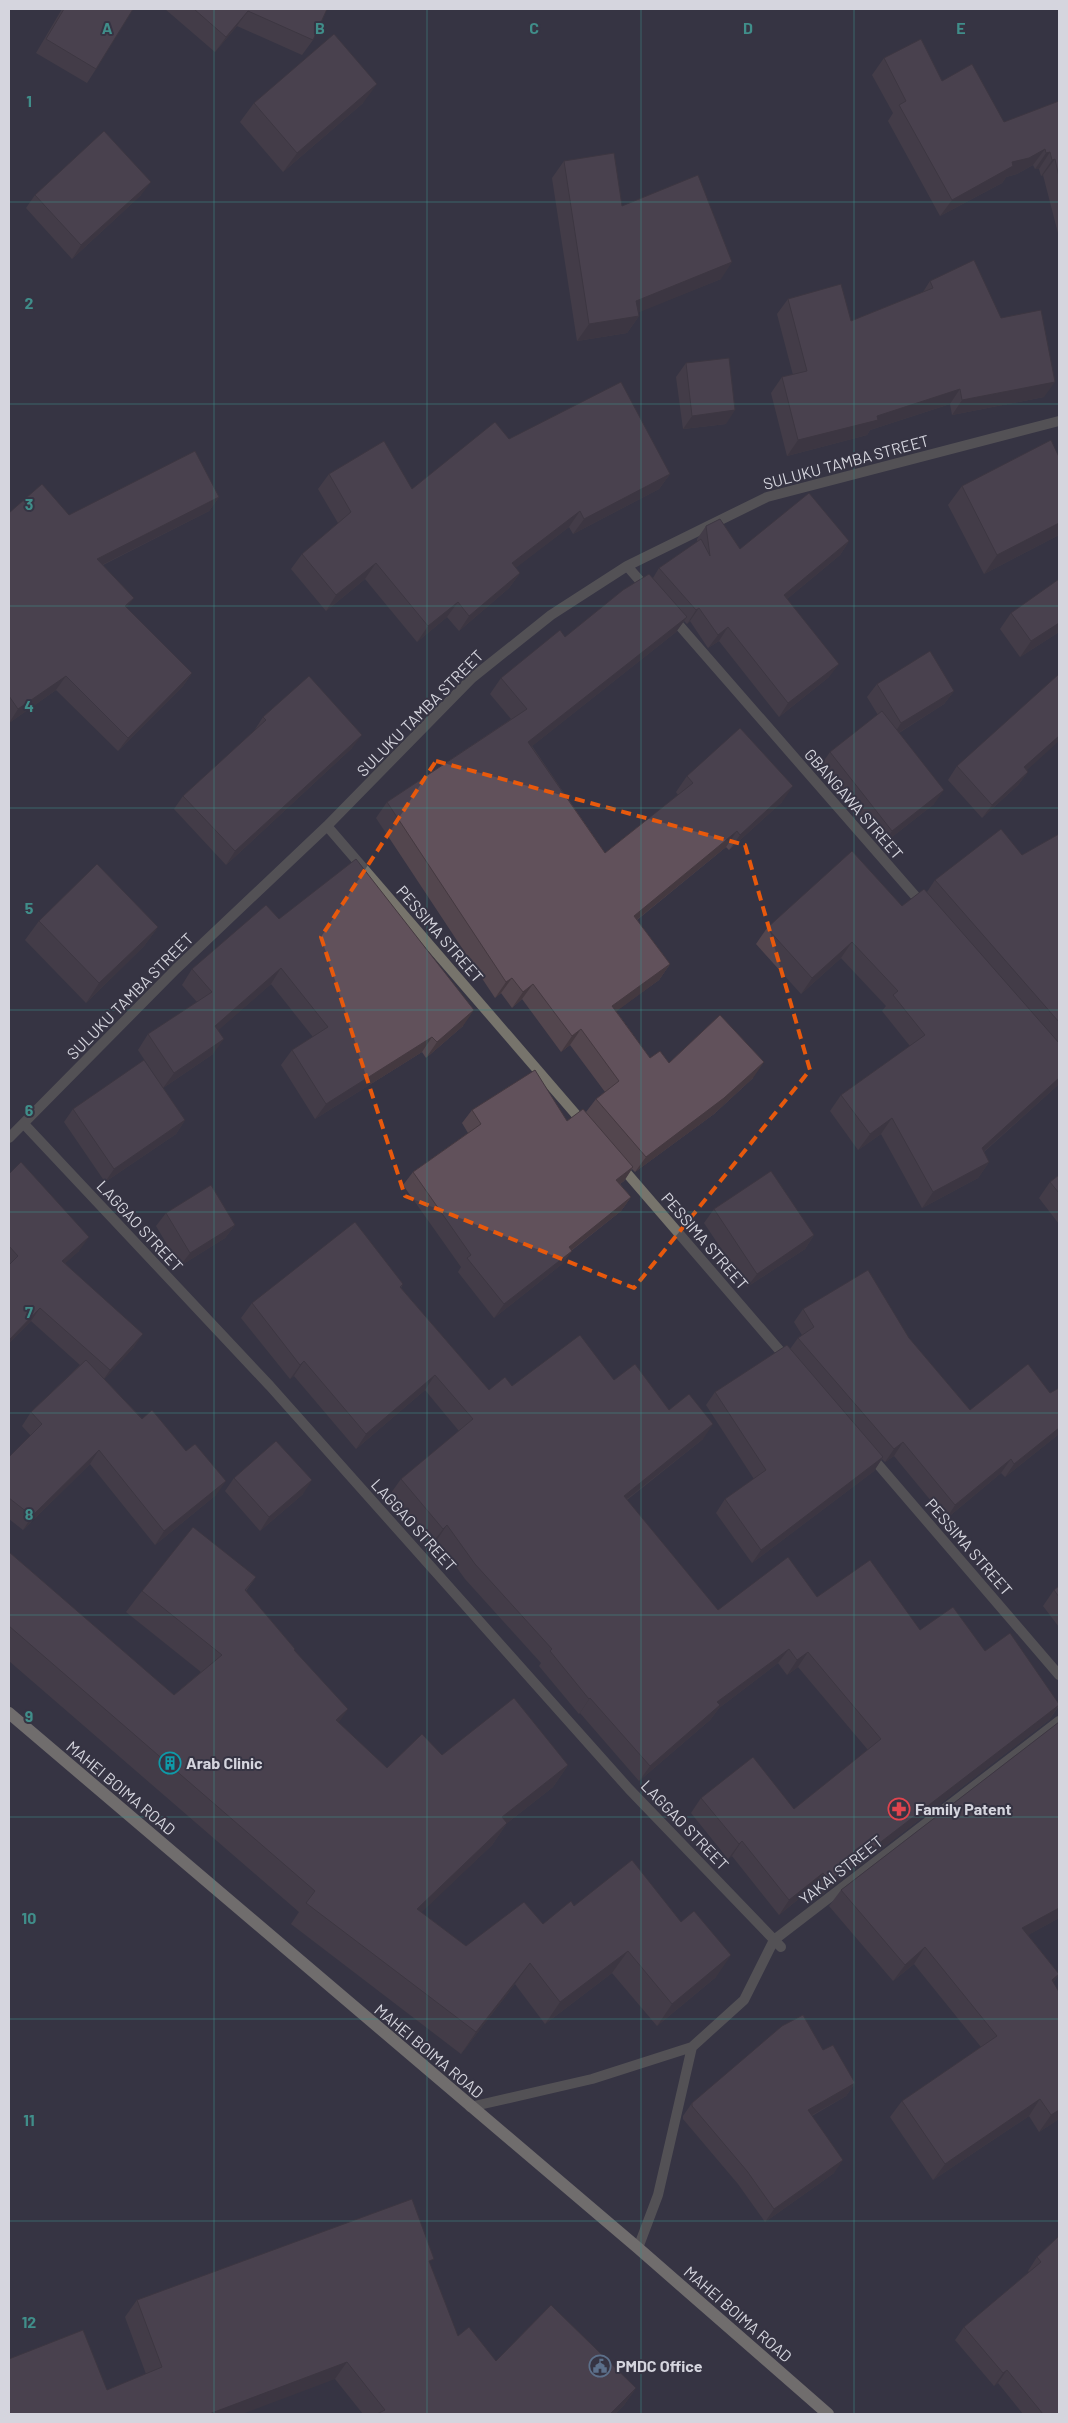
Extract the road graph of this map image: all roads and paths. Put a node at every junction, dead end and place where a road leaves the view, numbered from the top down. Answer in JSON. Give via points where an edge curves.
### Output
{"nodes":[{"id":1,"x":1059,"y":422,"type":"edge"},
{"id":2,"x":627,"y":566,"type":"junction"},
{"id":3,"x":653,"y":596,"type":"edge"},
{"id":4,"x":666,"y":611,"type":"edge"},
{"id":5,"x":327,"y":826,"type":"junction"},
{"id":6,"x":933,"y":917,"type":"edge"},
{"id":7,"x":24,"y":1124,"type":"junction"},
{"id":8,"x":594,"y":1135,"type":"edge"},
{"id":9,"x":9,"y":1138,"type":"edge"},
{"id":10,"x":613,"y":1158,"type":"edge"},
{"id":11,"x":795,"y":1368,"type":"edge"},
{"id":12,"x":860,"y":1444,"type":"edge"},
{"id":13,"x":1059,"y":1675,"type":"edge"},
{"id":14,"x":9,"y":1713,"type":"edge"},
{"id":15,"x":1059,"y":1721,"type":"edge"},
{"id":16,"x":778,"y":1943,"type":"junction"},
{"id":17,"x":692,"y":2047,"type":"junction"},
{"id":18,"x":470,"y":2107,"type":"junction"},
{"id":19,"x":638,"y":2248,"type":"junction"},
{"id":20,"x":828,"y":2414,"type":"edge"}],
"edges":[{"from":1,"to":2,"type":"street","name":"SULUKU TAMBA STREET","via":[[767,498]]},
{"from":2,"to":3,"type":"street"},
{"from":2,"to":5,"type":"street","name":"SULUKU TAMBA STREET","via":[[551,615],[472,678]]},
{"from":4,"to":6,"type":"street","name":"GBANGAWA STREET"},
{"from":5,"to":7,"type":"street","name":"SULUKU TAMBA STREET","via":[[176,969]]},
{"from":5,"to":8,"type":"street","name":"PESSIMA STREET"},
{"from":7,"to":9,"type":"street","name":"SULUKU TAMBA STREET"},
{"from":7,"to":16,"type":"street","name":"LAGGAO STREET","via":[[270,1386],[629,1789]]},
{"from":10,"to":11,"type":"street","name":"PESSIMA STREET"},
{"from":12,"to":13,"type":"street","name":"PESSIMA STREET"},
{"from":14,"to":18,"type":"main road","name":"MAHEI BOIMA ROAD"},
{"from":15,"to":16,"type":"street","name":"YAKAI STREET"},
{"from":16,"to":17,"type":"street","name":"YAKAI STREET","via":[[744,2000]]},
{"from":17,"to":18,"type":"street","name":"YAKAI STREET","via":[[592,2079]]},
{"from":17,"to":19,"type":"street","via":[[658,2195]]},
{"from":18,"to":19,"type":"main road","name":"MAHEI BOIMA ROAD"},
{"from":19,"to":20,"type":"main road","name":"MAHEI BOIMA ROAD"}]}
